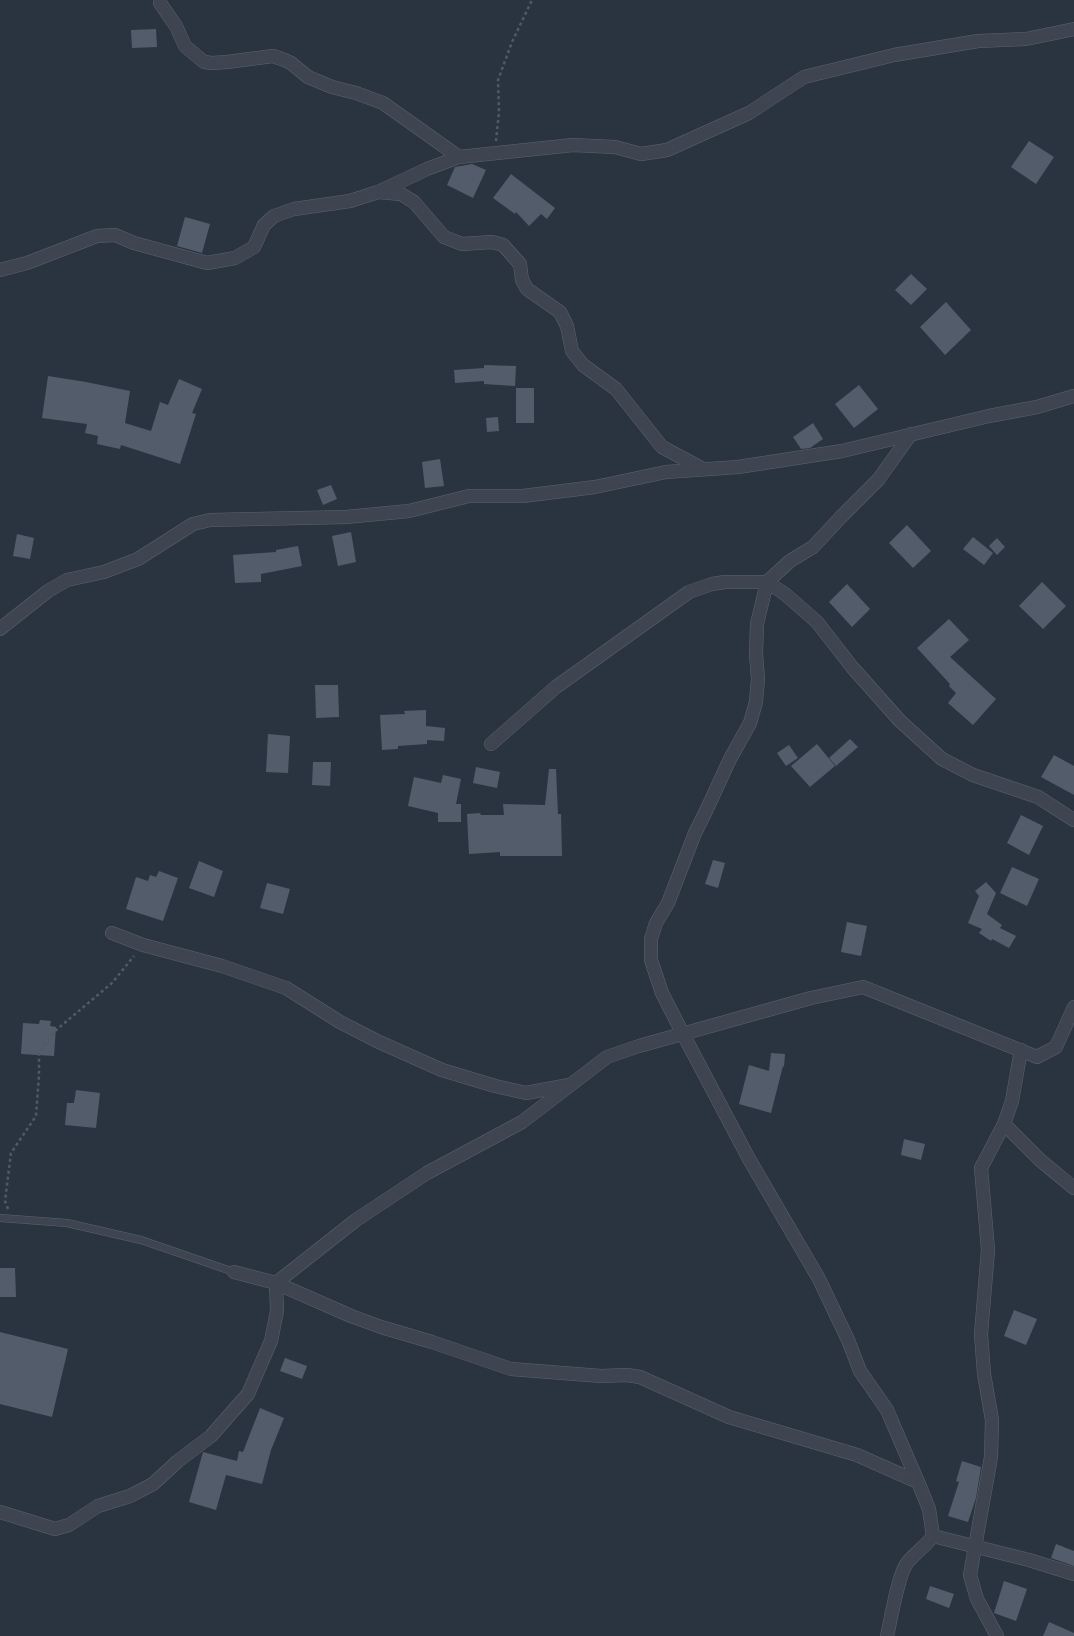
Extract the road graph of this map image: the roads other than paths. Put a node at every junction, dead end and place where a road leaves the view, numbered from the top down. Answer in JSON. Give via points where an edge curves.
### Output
{"nodes":[{"id":1,"x":160,"y":3,"type":"dead end"},
{"id":2,"x":1074,"y":29,"type":"edge"},
{"id":3,"x":459,"y":157,"type":"junction"},
{"id":4,"x":378,"y":192,"type":"junction"},
{"id":5,"x":0,"y":270,"type":"edge"},
{"id":6,"x":1074,"y":396,"type":"edge"},
{"id":7,"x":911,"y":434,"type":"junction"},
{"id":8,"x":703,"y":469,"type":"junction"},
{"id":9,"x":767,"y":582,"type":"junction"},
{"id":10,"x":0,"y":629,"type":"edge"},
{"id":11,"x":491,"y":744,"type":"dead end"},
{"id":12,"x":1074,"y":820,"type":"edge"},
{"id":13,"x":112,"y":933,"type":"dead end"},
{"id":14,"x":1074,"y":1007,"type":"edge"},
{"id":15,"x":683,"y":1034,"type":"junction"},
{"id":16,"x":1021,"y":1050,"type":"junction"},
{"id":17,"x":571,"y":1084,"type":"junction"},
{"id":18,"x":1004,"y":1124,"type":"junction"},
{"id":19,"x":1074,"y":1188,"type":"edge"},
{"id":20,"x":0,"y":1218,"type":"edge"},
{"id":21,"x":234,"y":1272,"type":"joint"},
{"id":22,"x":276,"y":1283,"type":"junction"},
{"id":23,"x":918,"y":1482,"type":"junction"},
{"id":24,"x":0,"y":1512,"type":"edge"},
{"id":25,"x":933,"y":1536,"type":"junction"},
{"id":26,"x":975,"y":1545,"type":"junction"},
{"id":27,"x":1073,"y":1573,"type":"edge"},
{"id":28,"x":887,"y":1636,"type":"edge"},
{"id":29,"x":997,"y":1636,"type":"edge"}],
"edges":[{"from":1,"to":3,"type":"street","via":[[176,26],[185,46],[204,62],[273,56],[282,59],[308,77],[383,103]]},
{"from":2,"to":3,"type":"street","via":[[1026,39],[978,41],[894,54],[804,77],[749,113],[667,150],[640,154],[615,147],[573,145]]},
{"from":3,"to":4,"type":"street"},
{"from":4,"to":5,"type":"street","via":[[350,201],[294,210],[274,216],[264,224],[254,247],[235,258],[207,263],[134,243],[115,235],[97,236],[27,263]]},
{"from":4,"to":8,"type":"street","via":[[402,194],[414,202],[444,237],[462,244],[492,242],[503,245],[520,264],[522,280],[527,288],[560,312],[567,326],[572,351],[583,365],[616,389],[662,447]]},
{"from":6,"to":7,"type":"street","via":[[1037,407]]},
{"from":7,"to":8,"type":"street","via":[[842,451]]},
{"from":7,"to":9,"type":"street","via":[[878,480],[813,547],[790,561]]},
{"from":8,"to":10,"type":"street","via":[[666,472],[595,487],[523,496],[469,496],[409,511],[346,517],[210,520],[192,524],[138,559],[104,572],[66,580]]},
{"from":9,"to":11,"type":"street","via":[[719,583],[689,592],[556,687]]},
{"from":9,"to":12,"type":"street","via":[[817,622],[852,667],[900,721],[942,759],[973,775],[1038,797]]},
{"from":9,"to":15,"type":"street","via":[[757,624],[758,680],[756,702],[750,723],[695,833],[651,939],[651,960],[662,993]]},
{"from":13,"to":17,"type":"street","via":[[142,945],[222,966],[286,988],[340,1022],[442,1070],[526,1093]]},
{"from":14,"to":16,"type":"street","via":[[1056,1047],[1038,1057]]},
{"from":15,"to":16,"type":"street","via":[[811,998],[862,987]]},
{"from":15,"to":17,"type":"street","via":[[607,1057]]},
{"from":15,"to":23,"type":"street","via":[[749,1160],[819,1279],[860,1371],[887,1410]]},
{"from":16,"to":18,"type":"street","via":[[1012,1100]]},
{"from":17,"to":22,"type":"street","via":[[522,1122],[428,1173],[356,1220]]},
{"from":18,"to":19,"type":"street","via":[[1040,1160]]},
{"from":18,"to":26,"type":"street","via":[[981,1168],[988,1250],[981,1334],[984,1374],[992,1420],[991,1457]]},
{"from":20,"to":21,"type":"lane","via":[[67,1223],[141,1240]]},
{"from":21,"to":22,"type":"street"},
{"from":22,"to":23,"type":"street","via":[[373,1324],[511,1369],[640,1377],[729,1417],[857,1455]]},
{"from":22,"to":24,"type":"street","via":[[277,1311],[271,1341],[248,1394],[211,1436],[153,1484],[130,1496],[98,1506],[69,1525],[55,1529]]},
{"from":23,"to":25,"type":"street","via":[[929,1509]]},
{"from":25,"to":26,"type":"street"},
{"from":25,"to":28,"type":"street","via":[[907,1563],[902,1573]]},
{"from":26,"to":27,"type":"street"},
{"from":26,"to":29,"type":"street","via":[[970,1575],[977,1599]]}]}
